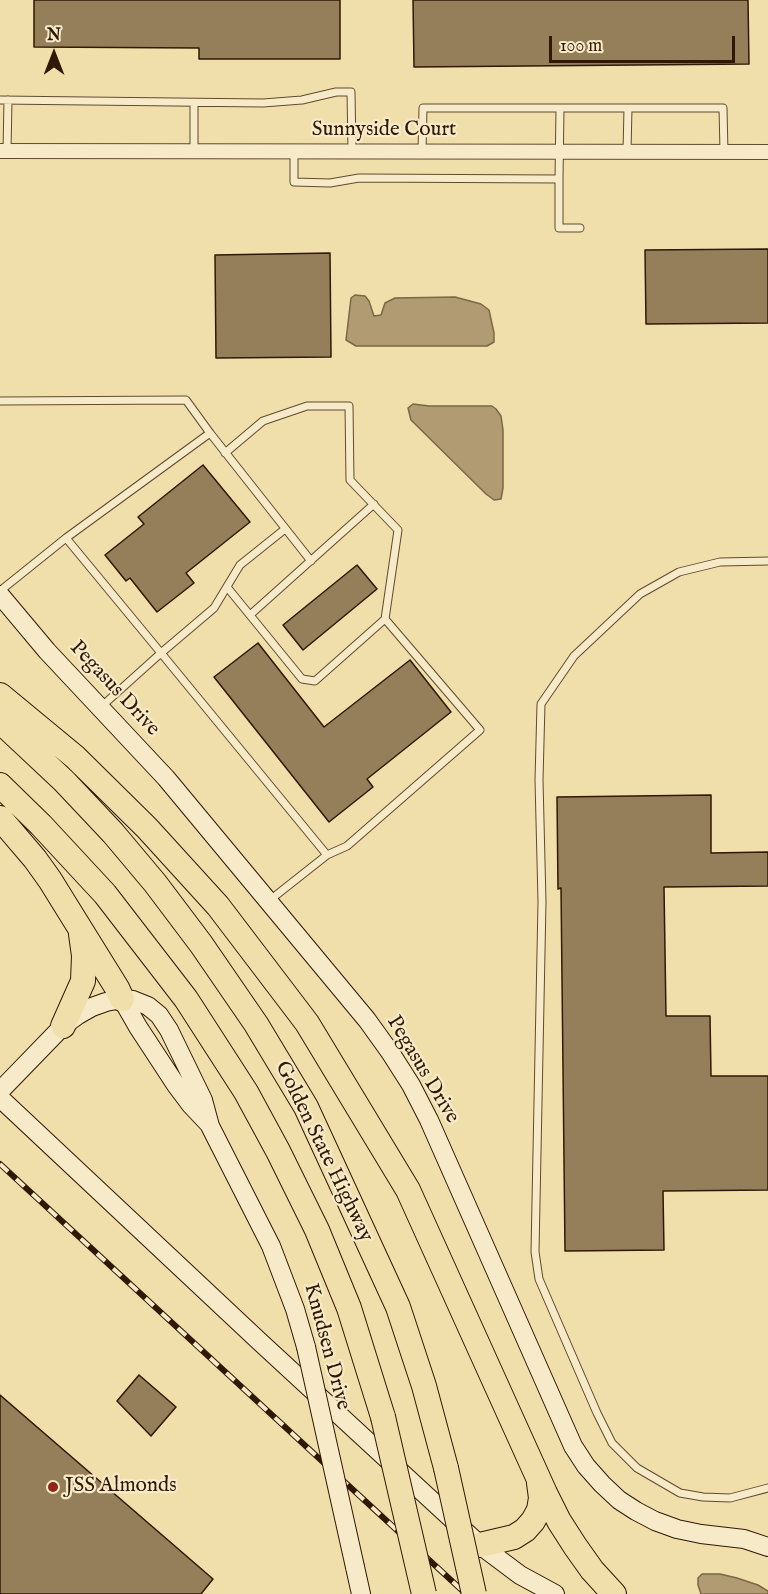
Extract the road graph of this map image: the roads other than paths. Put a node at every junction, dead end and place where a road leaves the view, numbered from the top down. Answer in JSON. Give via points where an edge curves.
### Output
{"nodes":[{"id":1,"x":4,"y":100,"type":"edge"},
{"id":2,"x":194,"y":103,"type":"junction"},
{"id":3,"x":560,"y":108,"type":"junction"},
{"id":4,"x":628,"y":108,"type":"junction"},
{"id":5,"x":4,"y":151,"type":"edge"},
{"id":6,"x":194,"y":151,"type":"junction"},
{"id":7,"x":294,"y":152,"type":"junction"},
{"id":8,"x":352,"y":152,"type":"junction"},
{"id":9,"x":422,"y":152,"type":"junction"},
{"id":10,"x":559,"y":152,"type":"junction"},
{"id":11,"x":627,"y":152,"type":"junction"},
{"id":12,"x":724,"y":152,"type":"junction"},
{"id":13,"x":768,"y":152,"type":"edge"},
{"id":14,"x":559,"y":179,"type":"junction"},
{"id":15,"x":580,"y":228,"type":"dead end"},
{"id":16,"x":0,"y":401,"type":"edge"},
{"id":17,"x":210,"y":433,"type":"junction"},
{"id":18,"x":225,"y":453,"type":"junction"},
{"id":19,"x":374,"y":504,"type":"junction"},
{"id":20,"x":285,"y":529,"type":"junction"},
{"id":21,"x":66,"y":538,"type":"junction"},
{"id":22,"x":311,"y":561,"type":"junction"},
{"id":23,"x":768,"y":561,"type":"edge"},
{"id":24,"x":227,"y":587,"type":"junction"},
{"id":25,"x":0,"y":593,"type":"edge"},
{"id":26,"x":250,"y":615,"type":"junction"},
{"id":27,"x":385,"y":619,"type":"junction"},
{"id":28,"x":161,"y":652,"type":"junction"},
{"id":29,"x":0,"y":695,"type":"edge"},
{"id":30,"x":100,"y":708,"type":"junction"},
{"id":31,"x":0,"y":721,"type":"edge"},
{"id":32,"x":0,"y":785,"type":"edge"},
{"id":33,"x":0,"y":818,"type":"edge"},
{"id":34,"x":327,"y":855,"type":"junction"},
{"id":35,"x":268,"y":902,"type":"junction"},
{"id":36,"x":80,"y":926,"type":"junction"},
{"id":37,"x":122,"y":999,"type":"junction"},
{"id":38,"x":63,"y":1026,"type":"junction"},
{"id":39,"x":0,"y":1091,"type":"edge"},
{"id":40,"x":0,"y":1098,"type":"edge"},
{"id":41,"x":538,"y":1477,"type":"junction"},
{"id":42,"x":768,"y":1488,"type":"edge"},
{"id":43,"x":480,"y":1545,"type":"junction"},
{"id":44,"x":768,"y":1546,"type":"edge"},
{"id":45,"x":361,"y":1594,"type":"edge"},
{"id":46,"x":424,"y":1594,"type":"edge"},
{"id":47,"x":474,"y":1594,"type":"edge"},
{"id":48,"x":555,"y":1594,"type":"edge"},
{"id":49,"x":614,"y":1594,"type":"edge"}],
"edges":[{"from":1,"to":2,"type":"lane"},
{"from":1,"to":5,"type":"lane"},
{"from":2,"to":6,"type":"lane"},
{"from":2,"to":8,"type":"lane","via":[[263,103],[351,92]]},
{"from":3,"to":4,"type":"lane"},
{"from":3,"to":9,"type":"lane","via":[[423,108]]},
{"from":3,"to":10,"type":"lane"},
{"from":4,"to":11,"type":"lane"},
{"from":4,"to":12,"type":"lane","via":[[723,108]]},
{"from":5,"to":6,"type":"street","name":"Sunnyside Court"},
{"from":6,"to":7,"type":"street","name":"Sunnyside Court"},
{"from":7,"to":8,"type":"street","name":"Sunnyside Court"},
{"from":7,"to":14,"type":"lane","via":[[294,182],[330,183],[359,178]]},
{"from":8,"to":9,"type":"street","name":"Sunnyside Court"},
{"from":9,"to":10,"type":"street","name":"Sunnyside Court"},
{"from":10,"to":11,"type":"street","name":"Sunnyside Court"},
{"from":10,"to":14,"type":"lane"},
{"from":11,"to":12,"type":"street","name":"Sunnyside Court"},
{"from":12,"to":13,"type":"street","name":"Sunnyside Court"},
{"from":14,"to":15,"type":"lane","via":[[559,228]]},
{"from":16,"to":17,"type":"lane","via":[[186,400]]},
{"from":17,"to":18,"type":"lane"},
{"from":17,"to":21,"type":"lane"},
{"from":18,"to":19,"type":"lane","via":[[263,421],[307,406],[349,406],[350,480]]},
{"from":18,"to":20,"type":"lane"},
{"from":19,"to":22,"type":"lane"},
{"from":19,"to":27,"type":"lane","via":[[398,530]]},
{"from":20,"to":22,"type":"lane"},
{"from":20,"to":24,"type":"lane","via":[[240,565]]},
{"from":21,"to":25,"type":"lane"},
{"from":21,"to":28,"type":"lane"},
{"from":22,"to":26,"type":"lane"},
{"from":23,"to":42,"type":"lane","via":[[720,562],[679,572],[640,594],[574,656],[541,704],[542,902],[535,1252],[539,1279],[612,1443],[637,1468],[680,1493],[730,1498]]},
{"from":24,"to":26,"type":"lane"},
{"from":24,"to":28,"type":"lane","via":[[214,608]]},
{"from":25,"to":30,"type":"street","name":"Pegasus Drive"},
{"from":26,"to":27,"type":"lane","via":[[302,679],[315,681]]},
{"from":27,"to":34,"type":"lane","via":[[480,730],[347,846]]},
{"from":28,"to":30,"type":"lane"},
{"from":28,"to":34,"type":"lane"},
{"from":29,"to":41,"type":"highway","via":[[75,757],[147,828],[218,906],[307,1023],[408,1190]]},
{"from":30,"to":35,"type":"street","name":"Pegasus Drive","via":[[166,778]]},
{"from":31,"to":47,"type":"highway","name":"Golden State Highway","bridge":true,"via":[[64,781],[155,883],[256,1024],[306,1107],[398,1307],[446,1468]]},
{"from":32,"to":46,"type":"highway","name":"Golden State Highway","bridge":true,"via":[[105,894],[186,999],[246,1092],[278,1151],[349,1308],[383,1417]]},
{"from":33,"to":36,"type":"highway","via":[[35,859]]},
{"from":34,"to":35,"type":"lane"},
{"from":35,"to":44,"type":"street","name":"Pegasus Drive","via":[[367,1020],[411,1085],[573,1446],[586,1466],[619,1500],[655,1521],[677,1529]]},
{"from":36,"to":37,"type":"highway"},
{"from":36,"to":38,"type":"highway","via":[[83,981]]},
{"from":37,"to":38,"type":"street","via":[[92,1007]]},
{"from":37,"to":45,"type":"street","name":"Knudsen Drive","bridge":true,"via":[[176,1085],[210,1126],[271,1246],[306,1347]]},
{"from":38,"to":39,"type":"street"},
{"from":40,"to":43,"type":"street"},
{"from":41,"to":43,"type":"highway","via":[[541,1498],[533,1521],[514,1537]]},
{"from":41,"to":49,"type":"highway","via":[[575,1546]]},
{"from":43,"to":48,"type":"street","via":[[520,1575]]}]}
